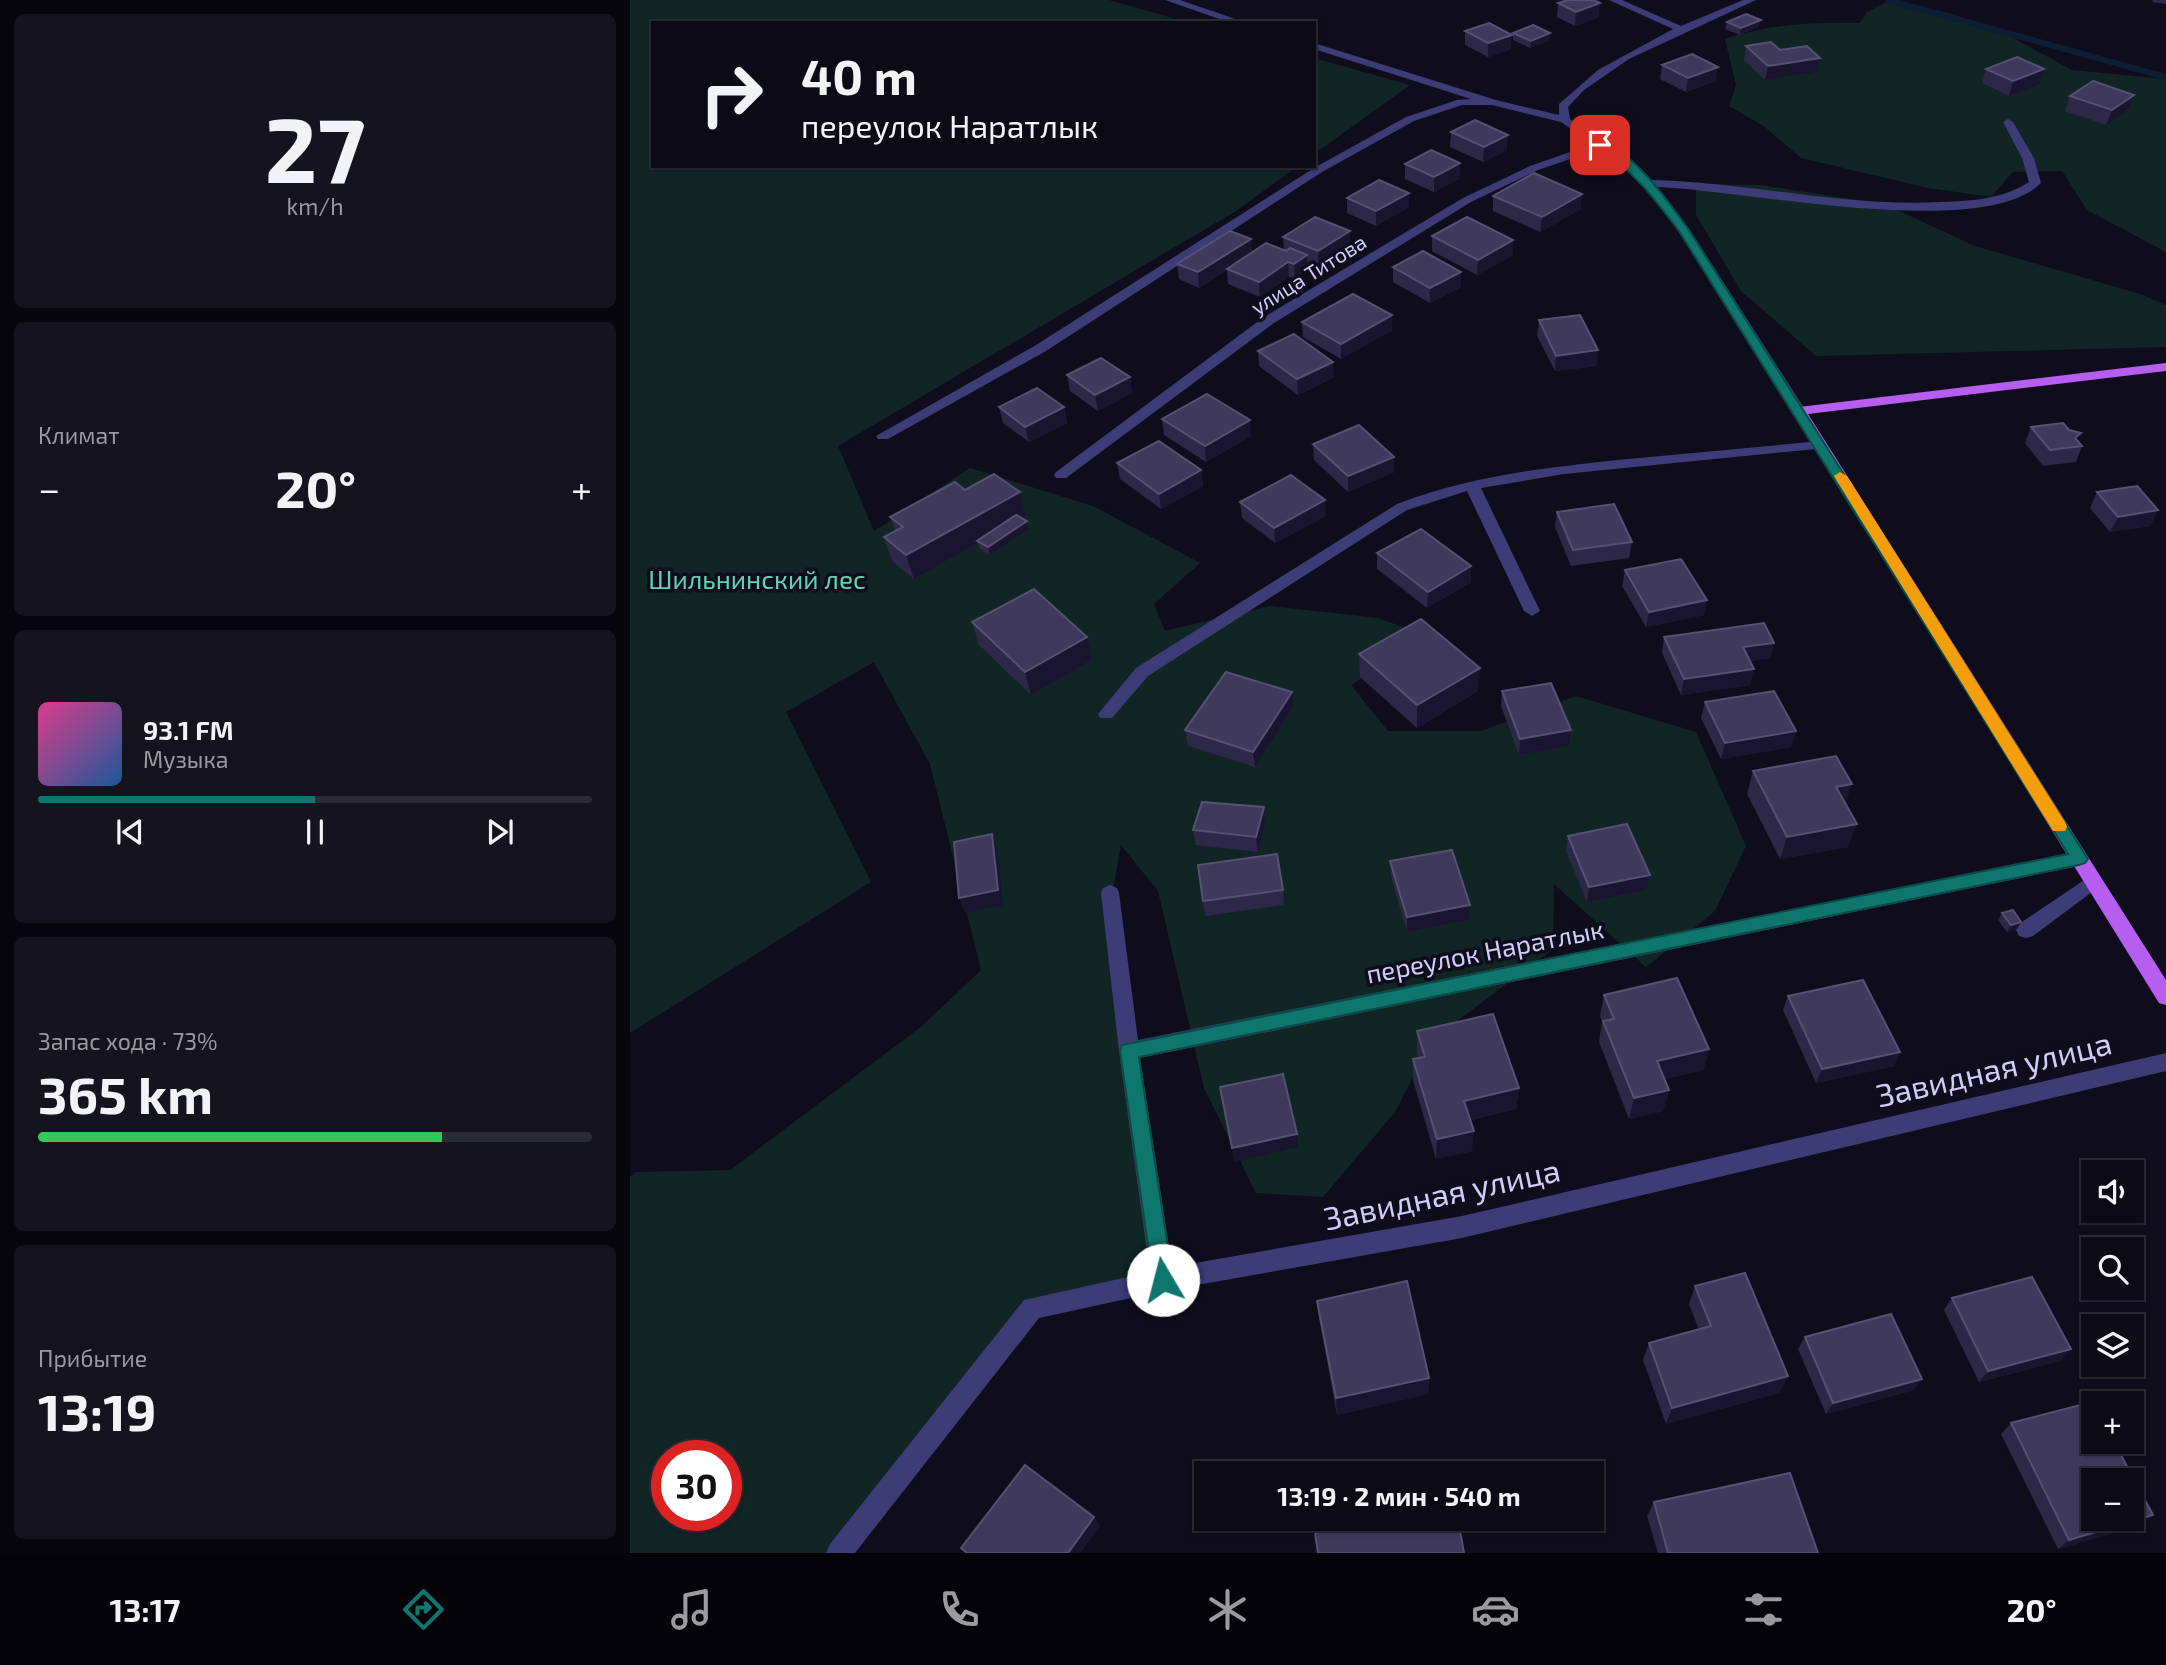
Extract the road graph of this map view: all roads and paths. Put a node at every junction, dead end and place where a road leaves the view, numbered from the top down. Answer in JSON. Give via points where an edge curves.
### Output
{"nodes":[{"id":1,"x":1170,"y":0,"type":"edge"},
{"id":2,"x":1614,"y":0,"type":"edge"},
{"id":3,"x":1751,"y":0,"type":"edge"},
{"id":4,"x":1236,"y":21,"type":"edge"},
{"id":5,"x":1681,"y":29,"type":"junction"},
{"id":6,"x":1316,"y":47,"type":"edge"},
{"id":7,"x":1492,"y":103,"type":"junction"},
{"id":8,"x":1565,"y":120,"type":"junction"},
{"id":9,"x":2008,"y":122,"type":"dead end"},
{"id":10,"x":1600,"y":145,"type":"junction"},
{"id":11,"x":1648,"y":183,"type":"junction"},
{"id":12,"x":2166,"y":367,"type":"edge"},
{"id":13,"x":1799,"y":411,"type":"junction"},
{"id":14,"x":883,"y":436,"type":"dead end"},
{"id":15,"x":1821,"y":445,"type":"junction"},
{"id":16,"x":1061,"y":475,"type":"dead end"},
{"id":17,"x":1472,"y":485,"type":"junction"},
{"id":18,"x":1532,"y":611,"type":"dead end"},
{"id":19,"x":1107,"y":713,"type":"dead end"},
{"id":20,"x":2079,"y":859,"type":"junction"},
{"id":21,"x":2093,"y":881,"type":"junction"},
{"id":22,"x":1110,"y":893,"type":"dead end"},
{"id":23,"x":2026,"y":930,"type":"dead end"},
{"id":24,"x":2166,"y":997,"type":"edge"},
{"id":25,"x":1129,"y":1051,"type":"junction"},
{"id":26,"x":2166,"y":1062,"type":"edge"},
{"id":27,"x":1163,"y":1280,"type":"junction"},
{"id":28,"x":839,"y":1553,"type":"edge"}],
"edges":[{"from":1,"to":4,"type":"street"},
{"from":2,"to":5,"type":"street"},
{"from":3,"to":5,"type":"street"},
{"from":5,"to":8,"type":"street","via":[[1600,72],[1563,106]]},
{"from":6,"to":7,"type":"street"},
{"from":7,"to":8,"type":"street"},
{"from":7,"to":14,"type":"street","via":[[1461,102],[1399,125],[1318,170],[1041,348]]},
{"from":8,"to":10,"type":"street"},
{"from":9,"to":11,"type":"street","via":[[2028,158],[2035,183],[2017,196],[1996,200],[1852,204],[1705,185]]},
{"from":10,"to":11,"type":"street"},
{"from":10,"to":16,"type":"street","name":"улица Титова","via":[[1467,200],[1269,320]]},
{"from":11,"to":13,"type":"street","via":[[1684,230]]},
{"from":12,"to":13,"type":"main road"},
{"from":13,"to":15,"type":"main road"},
{"from":15,"to":17,"type":"street","via":[[1564,470]]},
{"from":15,"to":20,"type":"main road"},
{"from":17,"to":18,"type":"street"},
{"from":17,"to":19,"type":"street","via":[[1402,507],[1142,672]]},
{"from":20,"to":21,"type":"main road"},
{"from":20,"to":25,"type":"street","name":"переулок Наратлык"},
{"from":21,"to":23,"type":"street"},
{"from":21,"to":24,"type":"main road"},
{"from":22,"to":25,"type":"street"},
{"from":25,"to":27,"type":"street"},
{"from":26,"to":27,"type":"street","name":"Завидная улица","via":[[1462,1227]]},
{"from":27,"to":28,"type":"street","name":"Завидная улица","via":[[1031,1308]]}]}
